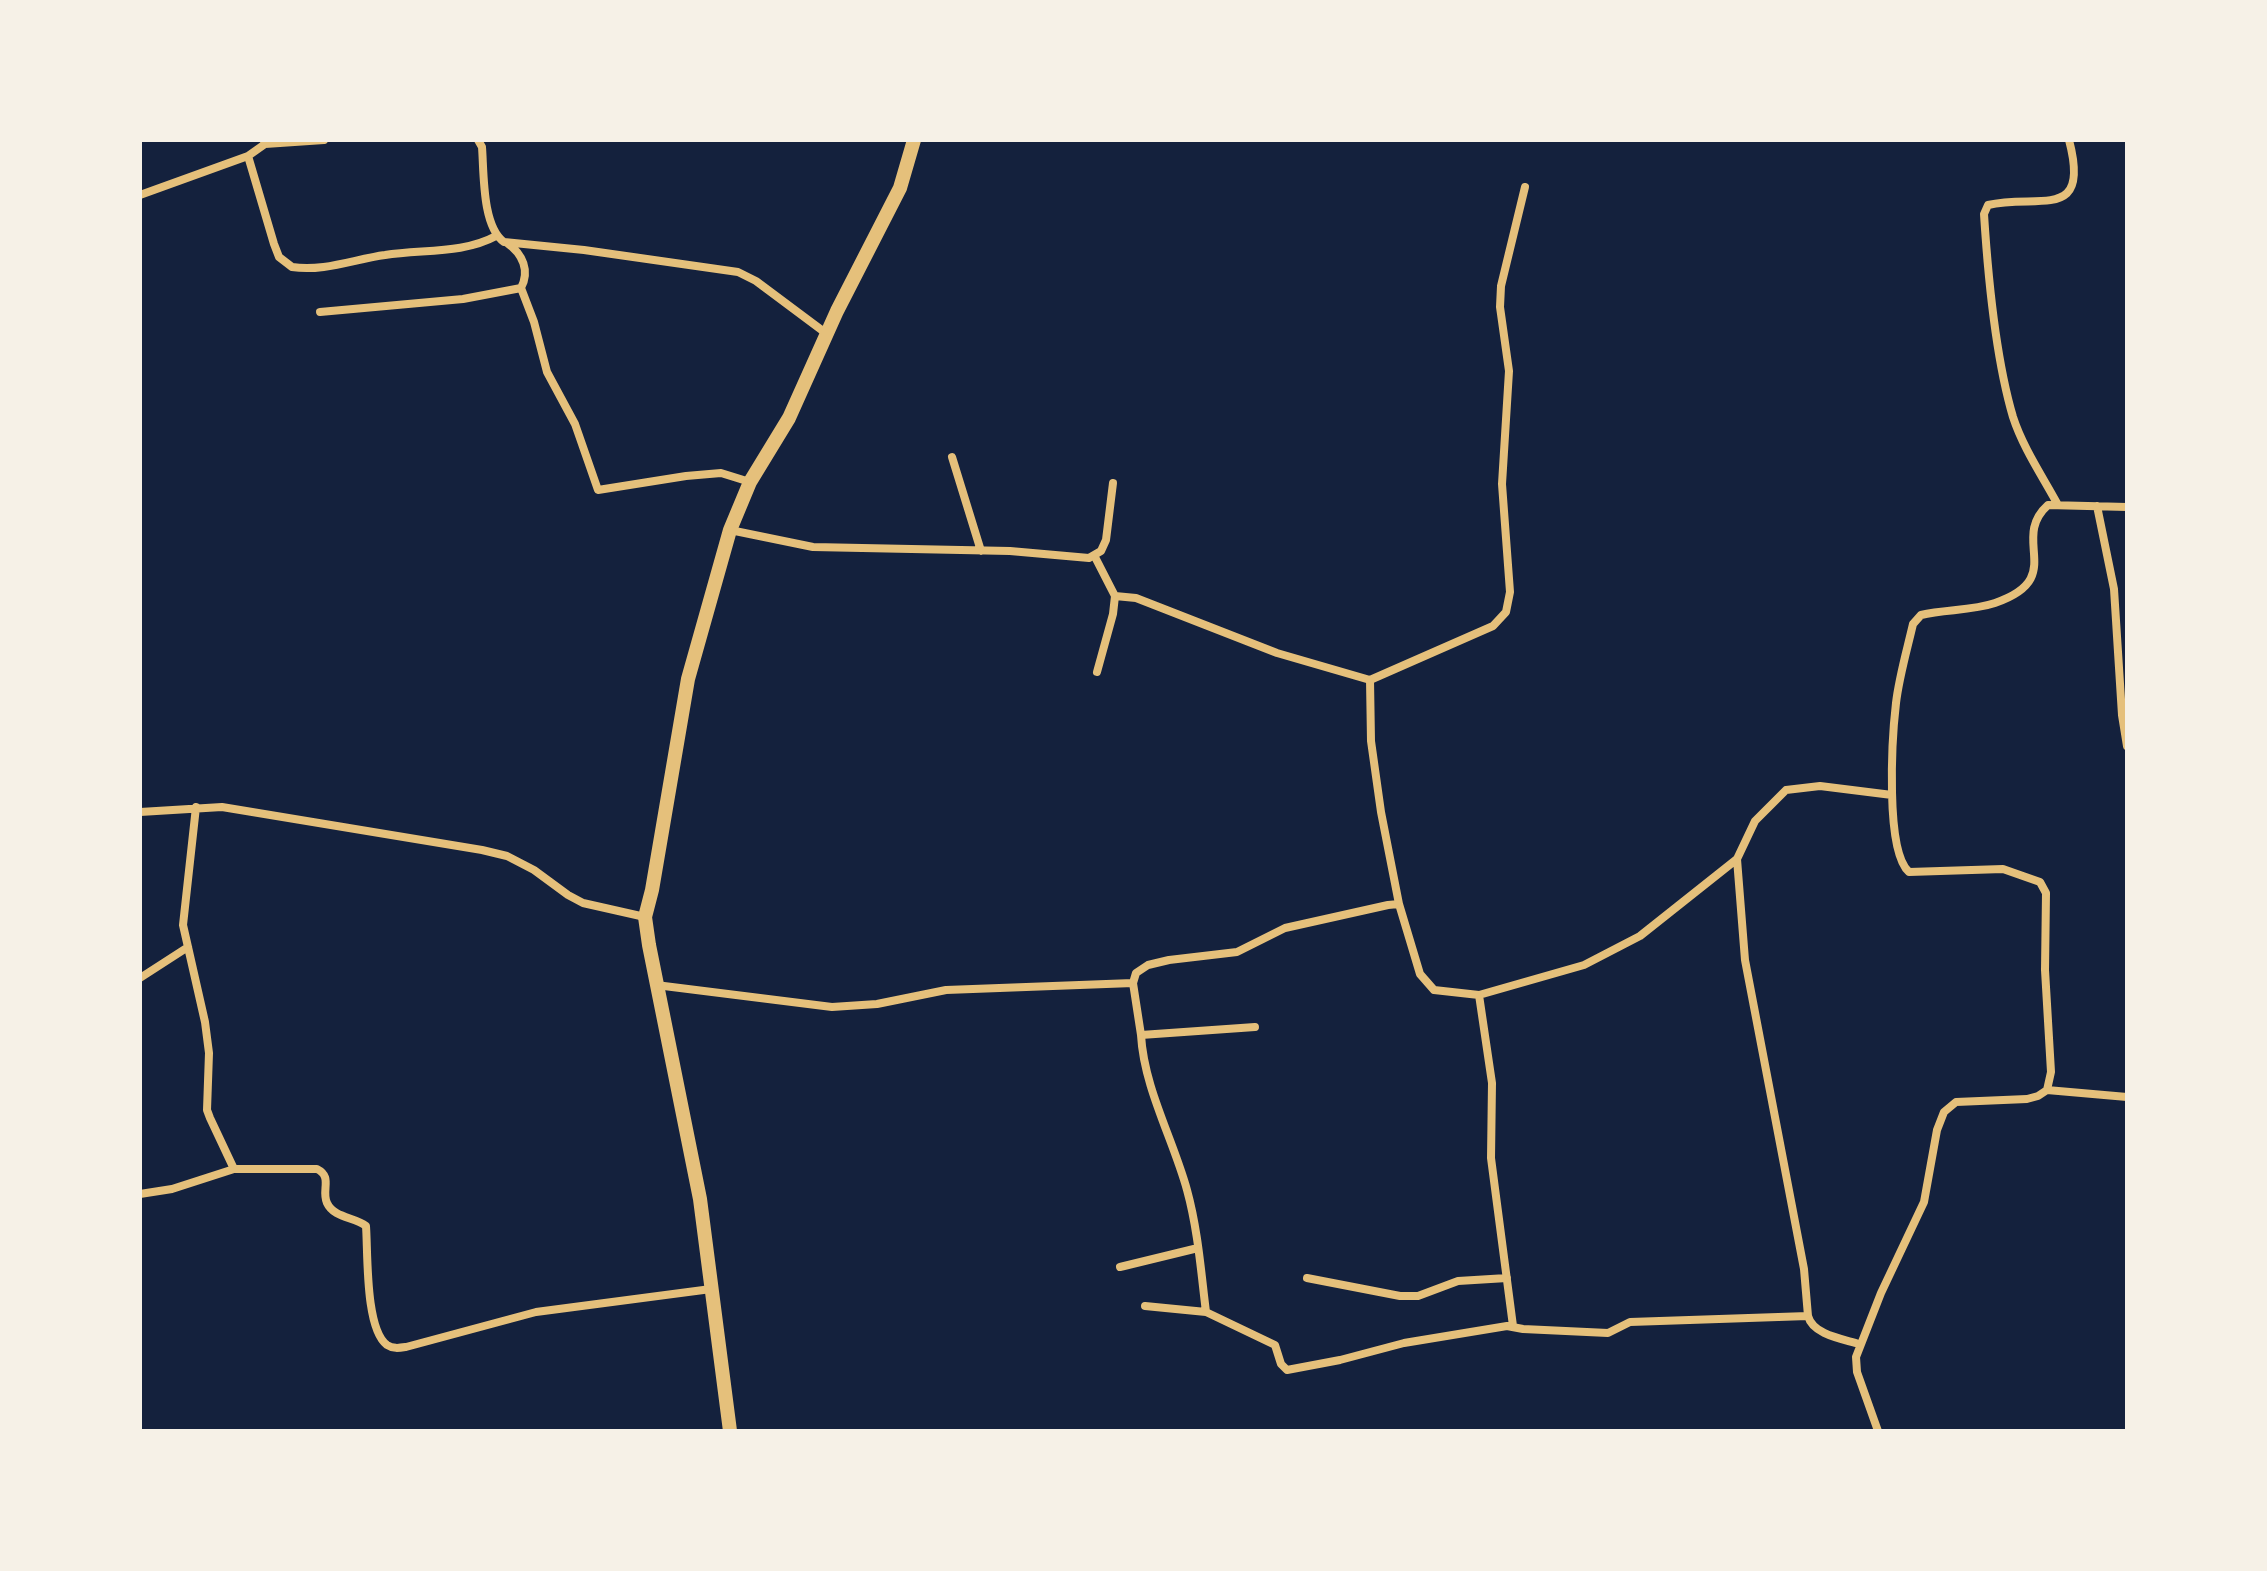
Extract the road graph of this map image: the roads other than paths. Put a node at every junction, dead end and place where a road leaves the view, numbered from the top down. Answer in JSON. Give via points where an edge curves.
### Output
{"nodes":[{"id":1,"x":324,"y":140,"type":"edge"},
{"id":2,"x":478,"y":140,"type":"edge"},
{"id":3,"x":914,"y":140,"type":"edge"},
{"id":4,"x":2069,"y":140,"type":"edge"},
{"id":5,"x":264,"y":142,"type":"edge"},
{"id":6,"x":248,"y":156,"type":"junction"},
{"id":7,"x":1525,"y":187,"type":"dead end"},
{"id":8,"x":140,"y":195,"type":"edge"},
{"id":9,"x":500,"y":239,"type":"junction"},
{"id":10,"x":521,"y":288,"type":"junction"},
{"id":11,"x":320,"y":312,"type":"dead end"},
{"id":12,"x":827,"y":334,"type":"junction"},
{"id":13,"x":952,"y":457,"type":"dead end"},
{"id":14,"x":750,"y":482,"type":"junction"},
{"id":15,"x":1113,"y":483,"type":"dead end"},
{"id":16,"x":2058,"y":505,"type":"junction"},
{"id":17,"x":2097,"y":506,"type":"junction"},
{"id":18,"x":2127,"y":507,"type":"edge"},
{"id":19,"x":730,"y":530,"type":"junction"},
{"id":20,"x":981,"y":551,"type":"junction"},
{"id":21,"x":1095,"y":557,"type":"junction"},
{"id":22,"x":1115,"y":596,"type":"junction"},
{"id":23,"x":1097,"y":672,"type":"dead end"},
{"id":24,"x":1370,"y":680,"type":"junction"},
{"id":25,"x":2127,"y":746,"type":"edge"},
{"id":26,"x":1892,"y":795,"type":"junction"},
{"id":27,"x":196,"y":807,"type":"junction"},
{"id":28,"x":140,"y":812,"type":"edge"},
{"id":29,"x":1737,"y":859,"type":"junction"},
{"id":30,"x":1399,"y":904,"type":"junction"},
{"id":31,"x":645,"y":917,"type":"junction"},
{"id":32,"x":188,"y":947,"type":"junction"},
{"id":33,"x":140,"y":978,"type":"edge"},
{"id":34,"x":1133,"y":983,"type":"junction"},
{"id":35,"x":655,"y":985,"type":"junction"},
{"id":36,"x":1479,"y":995,"type":"junction"},
{"id":37,"x":1255,"y":1027,"type":"dead end"},
{"id":38,"x":1141,"y":1035,"type":"junction"},
{"id":39,"x":2047,"y":1090,"type":"junction"},
{"id":40,"x":2127,"y":1097,"type":"edge"},
{"id":41,"x":234,"y":1169,"type":"junction"},
{"id":42,"x":140,"y":1194,"type":"edge"},
{"id":43,"x":1198,"y":1248,"type":"junction"},
{"id":44,"x":1120,"y":1267,"type":"dead end"},
{"id":45,"x":1307,"y":1278,"type":"dead end"},
{"id":46,"x":1507,"y":1278,"type":"junction"},
{"id":47,"x":711,"y":1289,"type":"junction"},
{"id":48,"x":1145,"y":1306,"type":"dead end"},
{"id":49,"x":1206,"y":1312,"type":"junction"},
{"id":50,"x":1808,"y":1316,"type":"junction"},
{"id":51,"x":1513,"y":1326,"type":"junction"},
{"id":52,"x":1859,"y":1344,"type":"junction"},
{"id":53,"x":730,"y":1431,"type":"edge"},
{"id":54,"x":1878,"y":1431,"type":"edge"}],
"edges":[{"from":1,"to":5,"type":"street"},
{"from":2,"to":9,"type":"street","via":[[486,197]]},
{"from":3,"to":12,"type":"street","via":[[900,188]]},
{"from":4,"to":16,"type":"street","via":[[2075,164],[2067,195],[2053,202],[2001,202],[1988,205],[1984,214],[1994,317],[2013,416]]},
{"from":5,"to":6,"type":"street"},
{"from":6,"to":8,"type":"street"},
{"from":6,"to":9,"type":"street","via":[[279,257],[292,267],[324,267]]},
{"from":7,"to":24,"type":"street","via":[[1500,307],[1509,371],[1502,484],[1510,592],[1506,612],[1493,626]]},
{"from":9,"to":10,"type":"street","via":[[522,258]]},
{"from":9,"to":12,"type":"street","via":[[738,272]]},
{"from":10,"to":11,"type":"street","via":[[463,299]]},
{"from":10,"to":14,"type":"street","via":[[547,372],[575,424],[598,490],[721,473]]},
{"from":12,"to":14,"type":"street","via":[[789,418]]},
{"from":13,"to":20,"type":"street"},
{"from":14,"to":19,"type":"street"},
{"from":15,"to":21,"type":"street","via":[[1106,540]]},
{"from":16,"to":17,"type":"street"},
{"from":16,"to":26,"type":"street","via":[[2048,505],[2037,515],[2032,529],[2035,573],[2029,583],[1997,602],[1921,615],[1913,624],[1896,701]]},
{"from":17,"to":18,"type":"street"},
{"from":17,"to":25,"type":"street","via":[[2114,589]]},
{"from":19,"to":20,"type":"street","via":[[813,547]]},
{"from":19,"to":31,"type":"street","via":[[688,679]]},
{"from":20,"to":21,"type":"street"},
{"from":21,"to":22,"type":"street"},
{"from":22,"to":23,"type":"street"},
{"from":22,"to":24,"type":"street","via":[[1136,598],[1277,653]]},
{"from":24,"to":30,"type":"street","via":[[1371,741]]},
{"from":26,"to":29,"type":"street","via":[[1820,786],[1786,790],[1755,821]]},
{"from":26,"to":39,"type":"street","via":[[1901,865],[1909,872],[2003,869],[2040,882],[2046,893],[2051,1072]]},
{"from":27,"to":28,"type":"street"},
{"from":27,"to":31,"type":"street","via":[[419,838],[507,856],[583,903]]},
{"from":27,"to":32,"type":"street","via":[[184,905]]},
{"from":29,"to":36,"type":"street","via":[[1640,936],[1584,965]]},
{"from":29,"to":50,"type":"street","via":[[1745,960],[1804,1269]]},
{"from":30,"to":34,"type":"street","via":[[1285,928],[1237,952],[1148,965],[1136,973]]},
{"from":30,"to":36,"type":"street","via":[[1420,974],[1434,990]]},
{"from":31,"to":35,"type":"street"},
{"from":32,"to":33,"type":"street"},
{"from":32,"to":41,"type":"street","via":[[209,1053],[207,1110]]},
{"from":34,"to":35,"type":"street","via":[[946,990],[832,1007]]},
{"from":34,"to":38,"type":"street"},
{"from":35,"to":47,"type":"street","via":[[700,1199]]},
{"from":36,"to":46,"type":"street","via":[[1492,1083],[1491,1158]]},
{"from":37,"to":38,"type":"street"},
{"from":38,"to":43,"type":"street","via":[[1146,1069],[1187,1191]]},
{"from":39,"to":40,"type":"street"},
{"from":39,"to":52,"type":"street","via":[[2027,1099],[1956,1102],[1944,1112],[1924,1202]]},
{"from":41,"to":42,"type":"street"},
{"from":41,"to":47,"type":"street","via":[[309,1167],[323,1172],[330,1208],[366,1226],[371,1304],[388,1346],[536,1312]]},
{"from":43,"to":44,"type":"street"},
{"from":43,"to":49,"type":"street"},
{"from":45,"to":46,"type":"street","via":[[1400,1296],[1418,1296],[1458,1281]]},
{"from":46,"to":51,"type":"street"},
{"from":47,"to":53,"type":"street"},
{"from":48,"to":49,"type":"street"},
{"from":49,"to":51,"type":"street","via":[[1275,1345],[1287,1370],[1404,1343]]},
{"from":50,"to":51,"type":"street","via":[[1630,1322],[1608,1333]]},
{"from":50,"to":52,"type":"street","via":[[1817,1329]]},
{"from":52,"to":54,"type":"street","via":[[1857,1372]]}]}
